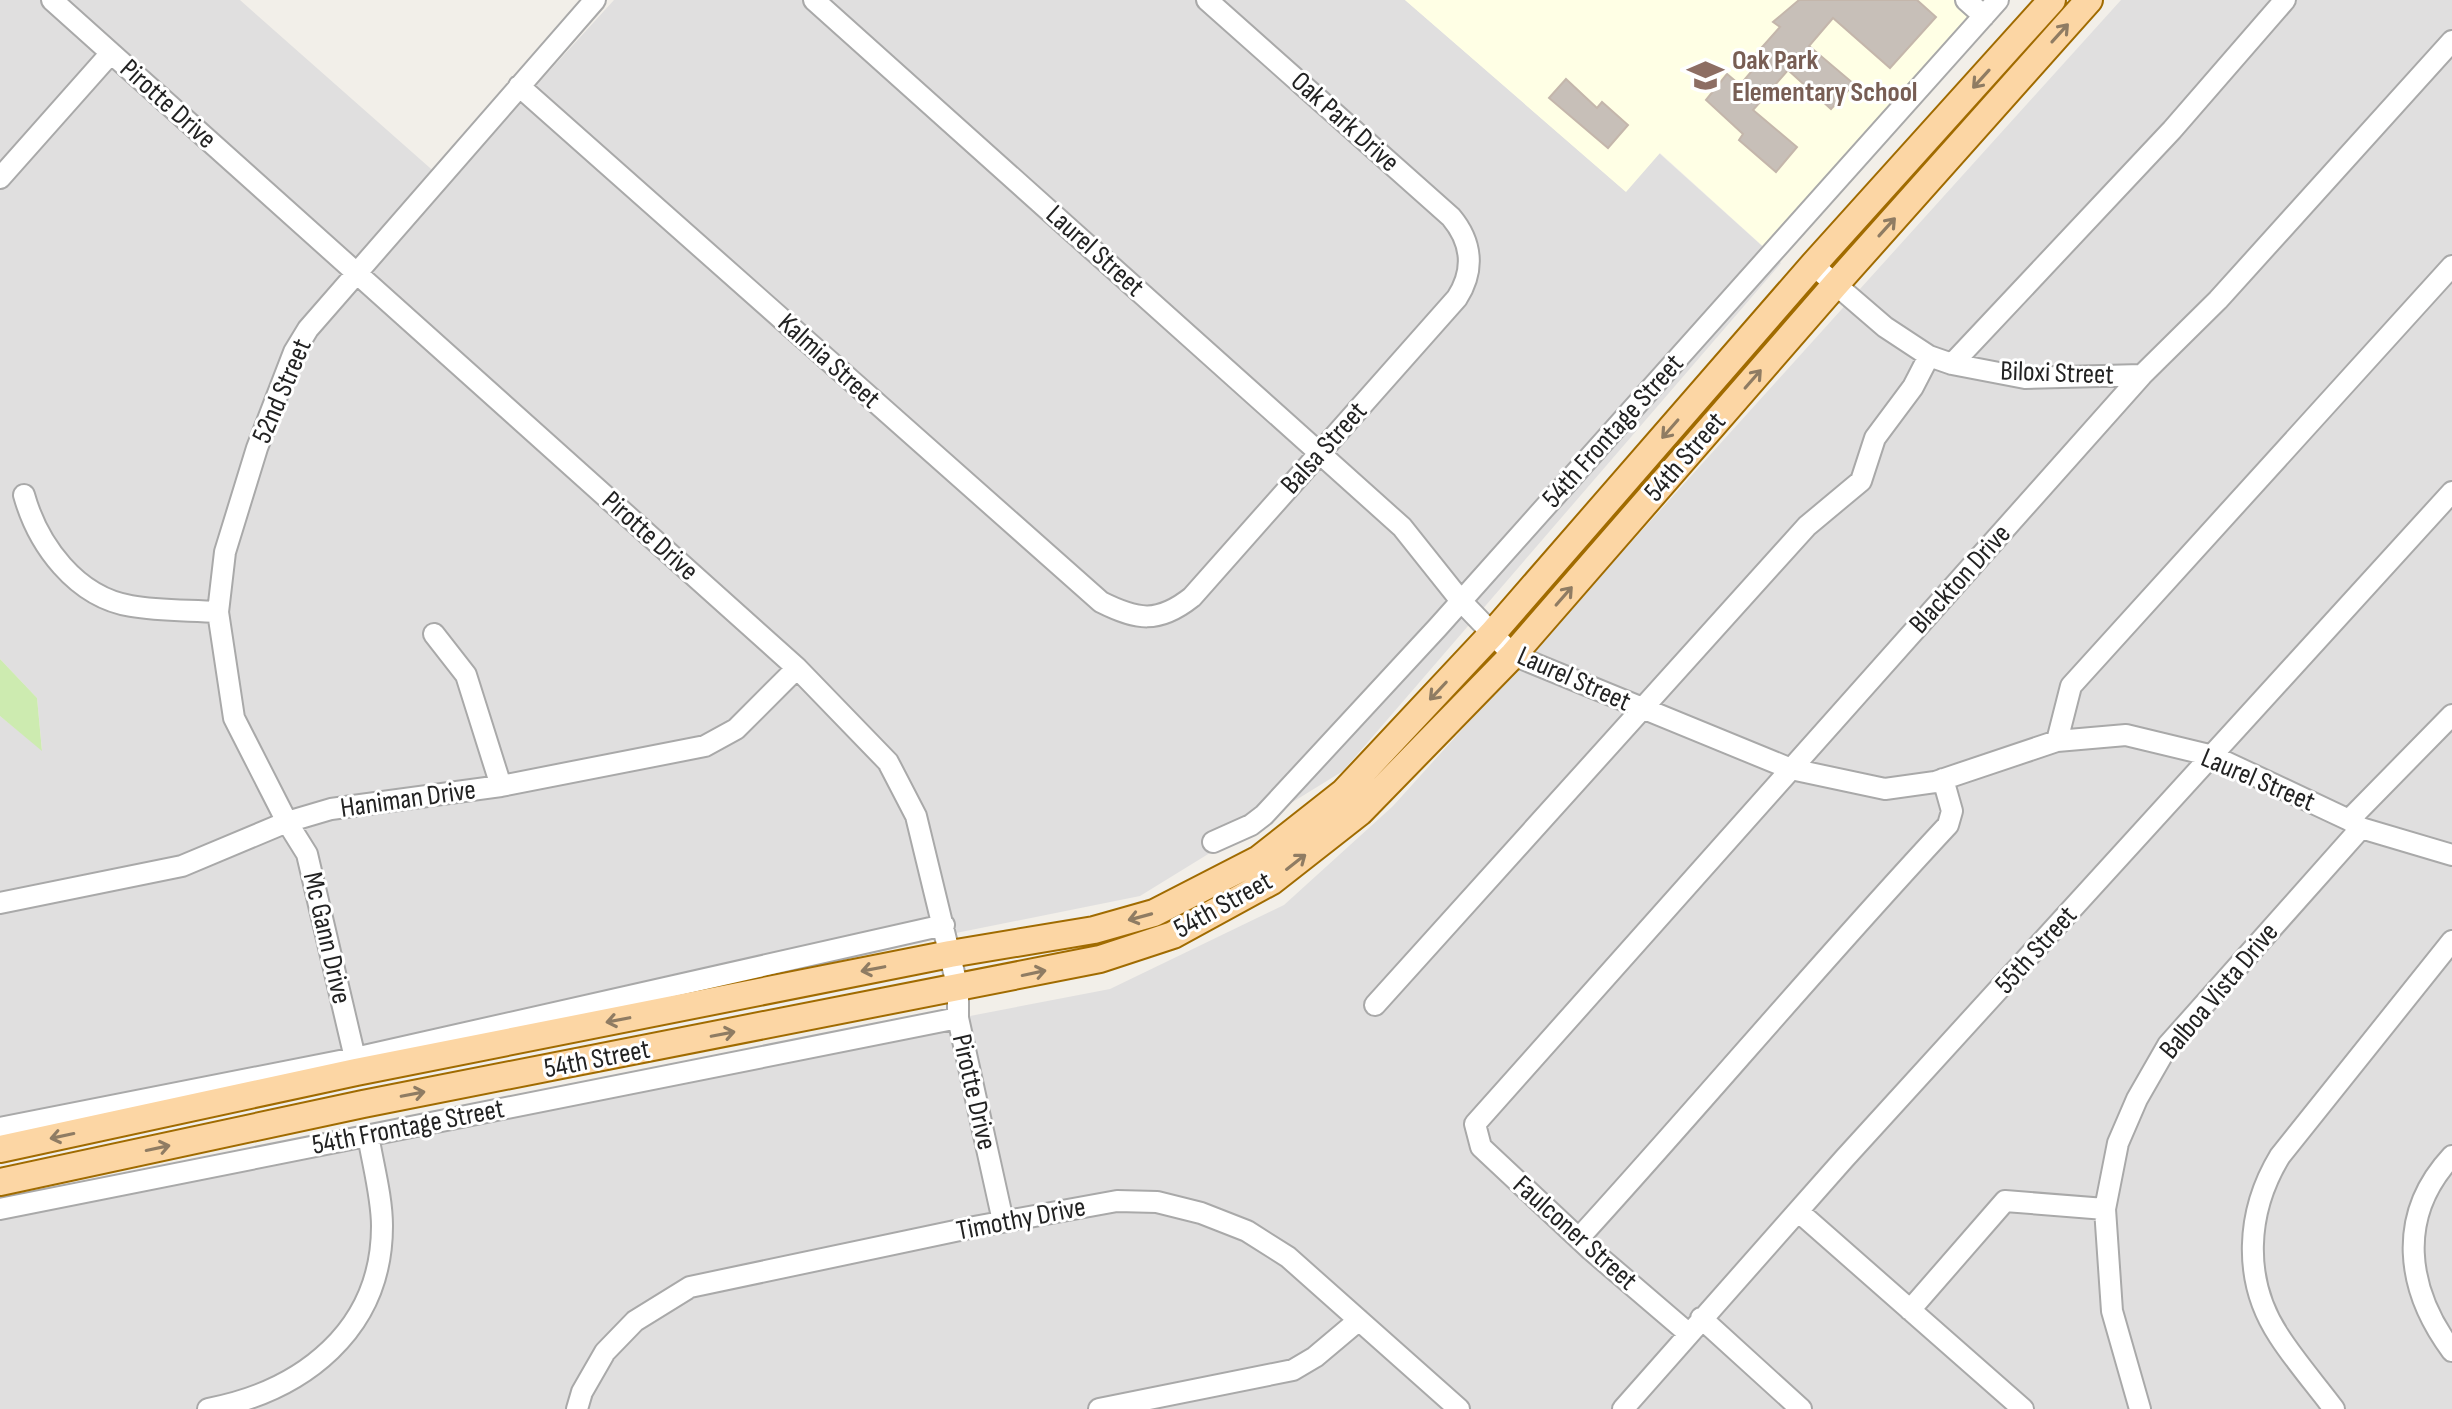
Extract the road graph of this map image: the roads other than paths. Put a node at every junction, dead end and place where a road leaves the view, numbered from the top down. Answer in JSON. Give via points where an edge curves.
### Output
{"nodes":[{"id":1,"x":52,"y":0,"type":"edge"},
{"id":2,"x":595,"y":0,"type":"edge"},
{"id":3,"x":814,"y":0,"type":"edge"},
{"id":4,"x":1207,"y":0,"type":"edge"},
{"id":5,"x":1966,"y":0,"type":"edge"},
{"id":6,"x":2052,"y":0,"type":"edge"},
{"id":7,"x":2089,"y":0,"type":"edge"},
{"id":8,"x":2285,"y":0,"type":"edge"},
{"id":9,"x":1991,"y":8,"type":"edge"},
{"id":10,"x":2452,"y":41,"type":"edge"},
{"id":11,"x":111,"y":53,"type":"junction"},
{"id":12,"x":519,"y":86,"type":"junction"},
{"id":13,"x":0,"y":178,"type":"edge"},
{"id":14,"x":1469,"y":254,"type":"joint"},
{"id":15,"x":1813,"y":265,"type":"junction"},
{"id":16,"x":2452,"y":266,"type":"edge"},
{"id":17,"x":356,"y":273,"type":"junction"},
{"id":18,"x":1835,"y":285,"type":"junction"},
{"id":19,"x":1929,"y":356,"type":"junction"},
{"id":20,"x":1952,"y":364,"type":"junction"},
{"id":21,"x":2142,"y":375,"type":"junction"},
{"id":22,"x":1321,"y":451,"type":"junction"},
{"id":23,"x":2452,"y":492,"type":"edge"},
{"id":24,"x":24,"y":495,"type":"dead end"},
{"id":25,"x":1461,"y":601,"type":"junction"},
{"id":26,"x":218,"y":612,"type":"junction"},
{"id":27,"x":1149,"y":618,"type":"joint"},
{"id":28,"x":434,"y":634,"type":"dead end"},
{"id":29,"x":1492,"y":634,"type":"junction"},
{"id":30,"x":1513,"y":655,"type":"junction"},
{"id":31,"x":797,"y":668,"type":"junction"},
{"id":32,"x":1642,"y":710,"type":"junction"},
{"id":33,"x":2452,"y":715,"type":"edge"},
{"id":34,"x":2057,"y":741,"type":"junction"},
{"id":35,"x":2213,"y":756,"type":"junction"},
{"id":36,"x":1791,"y":769,"type":"junction"},
{"id":37,"x":1943,"y":779,"type":"junction"},
{"id":38,"x":501,"y":786,"type":"junction"},
{"id":39,"x":287,"y":822,"type":"junction"},
{"id":40,"x":2355,"y":824,"type":"junction"},
{"id":41,"x":1213,"y":842,"type":"dead end"},
{"id":42,"x":2452,"y":855,"type":"edge"},
{"id":43,"x":0,"y":903,"type":"edge"},
{"id":44,"x":944,"y":925,"type":"junction"},
{"id":45,"x":2452,"y":941,"type":"edge"},
{"id":46,"x":950,"y":954,"type":"junction"},
{"id":47,"x":958,"y":989,"type":"junction"},
{"id":48,"x":1375,"y":1005,"type":"dead end"},
{"id":49,"x":958,"y":1018,"type":"junction"},
{"id":50,"x":355,"y":1058,"type":"junction"},
{"id":51,"x":1475,"y":1124,"type":"joint"},
{"id":52,"x":0,"y":1128,"type":"edge"},
{"id":53,"x":368,"y":1135,"type":"junction"},
{"id":54,"x":0,"y":1149,"type":"edge"},
{"id":55,"x":2452,"y":1156,"type":"edge"},
{"id":56,"x":0,"y":1182,"type":"edge"},
{"id":57,"x":0,"y":1209,"type":"edge"},
{"id":58,"x":2105,"y":1209,"type":"junction"},
{"id":59,"x":1799,"y":1212,"type":"junction"},
{"id":60,"x":1003,"y":1221,"type":"junction"},
{"id":61,"x":1579,"y":1238,"type":"junction"},
{"id":62,"x":1910,"y":1310,"type":"junction"},
{"id":63,"x":1359,"y":1320,"type":"junction"},
{"id":64,"x":1694,"y":1326,"type":"junction"},
{"id":65,"x":2452,"y":1351,"type":"edge"},
{"id":66,"x":208,"y":1409,"type":"edge"},
{"id":67,"x":577,"y":1409,"type":"edge"},
{"id":68,"x":1099,"y":1409,"type":"edge"},
{"id":69,"x":1459,"y":1409,"type":"edge"},
{"id":70,"x":1623,"y":1409,"type":"edge"},
{"id":71,"x":1801,"y":1409,"type":"edge"},
{"id":72,"x":2023,"y":1409,"type":"edge"},
{"id":73,"x":2140,"y":1409,"type":"edge"},
{"id":74,"x":2334,"y":1409,"type":"edge"}],
"edges":[{"from":1,"to":11,"type":"street","name":"Pirotte Drive"},
{"from":2,"to":12,"type":"street","name":"52nd Street"},
{"from":3,"to":22,"type":"street","name":"Laurel Street"},
{"from":4,"to":14,"type":"street","name":"Oak Park Drive","via":[[1451,217]]},
{"from":5,"to":9,"type":"street"},
{"from":6,"to":15,"type":"main road","name":"54th Street","one_way":true},
{"from":18,"to":7,"type":"main road","name":"54th Street","one_way":true},
{"from":8,"to":20,"type":"street","via":[[2172,130]]},
{"from":9,"to":25,"type":"street","name":"54th Frontage Street"},
{"from":10,"to":21,"type":"street","name":"Blackton Drive","via":[[2227,290]]},
{"from":11,"to":13,"type":"street"},
{"from":11,"to":17,"type":"street","name":"Pirotte Drive"},
{"from":12,"to":17,"type":"street","name":"52nd Street"},
{"from":12,"to":27,"type":"street","name":"Kalmia Street","via":[[1101,602],[1127,615]]},
{"from":14,"to":22,"type":"street","name":"Balsa Street","via":[[1467,277],[1457,298]]},
{"from":15,"to":18,"type":"street","name":"Biloxi Street"},
{"from":15,"to":29,"type":"main road","name":"54th Street","one_way":true},
{"from":16,"to":34,"type":"street","via":[[2071,686]]},
{"from":17,"to":26,"type":"street","name":"52nd Street","via":[[294,352],[225,552]]},
{"from":17,"to":31,"type":"street","name":"Pirotte Drive"},
{"from":18,"to":19,"type":"street","name":"Biloxi Street"},
{"from":30,"to":18,"type":"main road","name":"54th Street","one_way":true},
{"from":19,"to":20,"type":"street","name":"Biloxi Street"},
{"from":19,"to":32,"type":"street","via":[[1875,438],[1861,481],[1807,526]]},
{"from":20,"to":21,"type":"street","name":"Biloxi Street","via":[[2025,378]]},
{"from":21,"to":36,"type":"street","name":"Blackton Drive"},
{"from":22,"to":25,"type":"street","name":"Laurel Street","via":[[1402,527]]},
{"from":22,"to":27,"type":"street","name":"Balsa Street","via":[[1192,597]]},
{"from":23,"to":35,"type":"street","name":"55th Street"},
{"from":24,"to":26,"type":"street","via":[[51,553],[94,591],[129,606]]},
{"from":25,"to":29,"type":"street","name":"Laurel Street"},
{"from":25,"to":41,"type":"street","name":"54th Frontage Street","via":[[1264,815]]},
{"from":26,"to":39,"type":"street","name":"52nd Street","via":[[234,718]]},
{"from":28,"to":38,"type":"street","via":[[466,675]]},
{"from":29,"to":30,"type":"street","name":"Laurel Street"},
{"from":29,"to":46,"type":"main road","name":"54th Street","one_way":true,"via":[[1344,792],[1259,859],[1154,913],[1094,930]]},
{"from":30,"to":32,"type":"street","name":"Laurel Street"},
{"from":47,"to":30,"type":"main road","name":"54th Street","one_way":true,"via":[[1100,959],[1173,935],[1272,881],[1360,812]]},
{"from":31,"to":38,"type":"street","name":"Haniman Drive","via":[[736,729],[705,746]]},
{"from":31,"to":44,"type":"street","name":"Pirotte Drive","via":[[888,762],[916,816]]},
{"from":32,"to":36,"type":"street","name":"Laurel Street"},
{"from":32,"to":48,"type":"street"},
{"from":33,"to":40,"type":"street","name":"Balboa Vista Drive"},
{"from":34,"to":35,"type":"street","name":"Laurel Street","via":[[2126,735]]},
{"from":34,"to":37,"type":"street","name":"Laurel Street"},
{"from":35,"to":40,"type":"street","name":"Laurel Street"},
{"from":35,"to":59,"type":"street","name":"55th Street"},
{"from":36,"to":37,"type":"street","name":"Laurel Street","via":[[1885,789]]},
{"from":36,"to":51,"type":"street","name":"Blackton Drive"},
{"from":37,"to":61,"type":"street","via":[[1952,811],[1948,825]]},
{"from":38,"to":39,"type":"street","name":"Haniman Drive","via":[[331,809]]},
{"from":39,"to":43,"type":"street","name":"Haniman Drive","via":[[182,866]]},
{"from":39,"to":50,"type":"street","name":"Mc Gann Drive","via":[[307,854]]},
{"from":40,"to":42,"type":"street","name":"Laurel Street"},
{"from":40,"to":58,"type":"street","name":"Balboa Vista Drive","via":[[2168,1045],[2118,1143]]},
{"from":44,"to":46,"type":"street","name":"Pirotte Drive"},
{"from":44,"to":50,"type":"street"},
{"from":45,"to":74,"type":"street","via":[[2280,1156],[2257,1206],[2252,1243],[2261,1300],[2279,1336]]},
{"from":46,"to":47,"type":"street","name":"Pirotte Drive"},
{"from":46,"to":54,"type":"main road","name":"54th Street","one_way":true},
{"from":47,"to":49,"type":"street","name":"Pirotte Drive"},
{"from":56,"to":47,"type":"main road","name":"54th Street","one_way":true,"via":[[363,1104]]},
{"from":49,"to":53,"type":"street","name":"54th Frontage Street"},
{"from":49,"to":60,"type":"street","name":"Pirotte Drive"},
{"from":50,"to":52,"type":"street"},
{"from":51,"to":61,"type":"street","name":"Faulconer Street","via":[[1481,1147]]},
{"from":53,"to":57,"type":"street","name":"54th Frontage Street"},
{"from":53,"to":66,"type":"street","via":[[381,1244],[372,1285],[353,1324],[306,1372],[274,1390]]},
{"from":55,"to":65,"type":"street","via":[[2424,1198],[2414,1251],[2425,1309]]},
{"from":58,"to":62,"type":"street","via":[[2005,1201]]},
{"from":58,"to":73,"type":"street","name":"Balboa Vista Drive","via":[[2112,1311]]},
{"from":59,"to":62,"type":"street"},
{"from":59,"to":64,"type":"street","name":"55th Street"},
{"from":60,"to":63,"type":"street","name":"Timothy Drive","via":[[1117,1201],[1157,1202],[1201,1213],[1281,1252]]},
{"from":60,"to":67,"type":"street","name":"Timothy Drive","via":[[690,1287],[635,1321],[605,1352]]},
{"from":61,"to":64,"type":"street","name":"Faulconer Street"},
{"from":62,"to":72,"type":"street"},
{"from":63,"to":68,"type":"street","via":[[1293,1370]]},
{"from":63,"to":69,"type":"street","name":"Timothy Drive"},
{"from":64,"to":70,"type":"street","name":"55th Street"},
{"from":64,"to":71,"type":"street","name":"Faulconer Street"}]}
